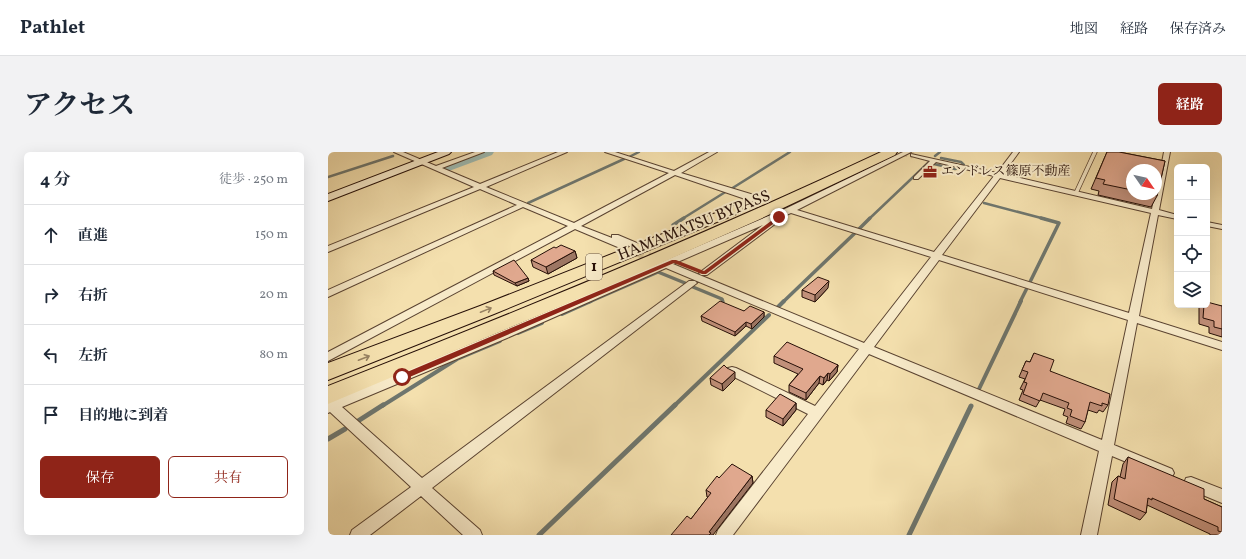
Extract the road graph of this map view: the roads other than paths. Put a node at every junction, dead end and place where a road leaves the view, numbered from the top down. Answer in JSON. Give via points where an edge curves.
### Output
{"nodes":[{"id":1,"x":396,"y":152,"type":"edge"},
{"id":2,"x":446,"y":152,"type":"edge"},
{"id":3,"x":481,"y":152,"type":"edge"},
{"id":4,"x":564,"y":152,"type":"edge"},
{"id":5,"x":608,"y":152,"type":"edge"},
{"id":6,"x":714,"y":152,"type":"edge"},
{"id":7,"x":1016,"y":152,"type":"edge"},
{"id":8,"x":1095,"y":152,"type":"edge"},
{"id":9,"x":1167,"y":152,"type":"edge"},
{"id":10,"x":902,"y":153,"type":"edge"},
{"id":11,"x":867,"y":156,"type":"edge"},
{"id":12,"x":936,"y":158,"type":"junction"},
{"id":13,"x":420,"y":162,"type":"junction"},
{"id":14,"x":962,"y":166,"type":"junction"},
{"id":15,"x":436,"y":168,"type":"junction"},
{"id":16,"x":675,"y":173,"type":"junction"},
{"id":17,"x":999,"y":175,"type":"junction"},
{"id":18,"x":916,"y":178,"type":"dead end"},
{"id":19,"x":479,"y":187,"type":"junction"},
{"id":20,"x":1076,"y":193,"type":"junction"},
{"id":21,"x":328,"y":198,"type":"edge"},
{"id":22,"x":757,"y":200,"type":"junction"},
{"id":23,"x":522,"y":204,"type":"junction"},
{"id":24,"x":790,"y":210,"type":"junction"},
{"id":25,"x":1155,"y":212,"type":"junction"},
{"id":26,"x":1174,"y":216,"type":"edge"},
{"id":27,"x":558,"y":220,"type":"junction"},
{"id":28,"x":1210,"y":225,"type":"edge"},
{"id":29,"x":575,"y":226,"type":"junction"},
{"id":30,"x":1222,"y":227,"type":"edge"},
{"id":31,"x":328,"y":249,"type":"edge"},
{"id":32,"x":624,"y":250,"type":"junction"},
{"id":33,"x":937,"y":256,"type":"junction"},
{"id":34,"x":659,"y":260,"type":"junction"},
{"id":35,"x":704,"y":273,"type":"junction"},
{"id":36,"x":692,"y":283,"type":"junction"},
{"id":37,"x":328,"y":294,"type":"edge"},
{"id":38,"x":761,"y":304,"type":"junction"},
{"id":39,"x":1134,"y":318,"type":"junction"},
{"id":40,"x":1222,"y":346,"type":"edge"},
{"id":41,"x":867,"y":348,"type":"junction"},
{"id":42,"x":328,"y":357,"type":"edge"},
{"id":43,"x":732,"y":371,"type":"edge"},
{"id":44,"x":328,"y":372,"type":"edge"},
{"id":45,"x":329,"y":399,"type":"edge"},
{"id":46,"x":817,"y":413,"type":"junction"},
{"id":47,"x":1107,"y":448,"type":"junction"},
{"id":48,"x":421,"y":487,"type":"junction"},
{"id":49,"x":1222,"y":496,"type":"edge"},
{"id":50,"x":358,"y":535,"type":"edge"},
{"id":51,"x":474,"y":535,"type":"edge"},
{"id":52,"x":724,"y":535,"type":"edge"},
{"id":53,"x":1089,"y":535,"type":"edge"}],
"edges":[{"from":1,"to":13,"type":"street"},
{"from":2,"to":13,"type":"street"},
{"from":3,"to":15,"type":"street"},
{"from":4,"to":19,"type":"street"},
{"from":5,"to":16,"type":"street"},
{"from":6,"to":16,"type":"street"},
{"from":7,"to":17,"type":"street"},
{"from":8,"to":20,"type":"lane"},
{"from":9,"to":25,"type":"street"},
{"from":10,"to":11,"type":"highway"},
{"from":10,"to":12,"type":"street"},
{"from":10,"to":14,"type":"street"},
{"from":10,"to":24,"type":"street"},
{"from":11,"to":22,"type":"highway","name":"HAMAMATSU BYPASS","number":"1"},
{"from":11,"to":34,"type":"highway","name":"HAMAMATSU BYPASS","number":"1"},
{"from":12,"to":14,"type":"street"},
{"from":12,"to":18,"type":"street"},
{"from":13,"to":15,"type":"street"},
{"from":13,"to":21,"type":"street"},
{"from":14,"to":17,"type":"street"},
{"from":15,"to":19,"type":"street"},
{"from":16,"to":22,"type":"street"},
{"from":16,"to":29,"type":"street"},
{"from":17,"to":20,"type":"street"},
{"from":17,"to":33,"type":"street"},
{"from":19,"to":23,"type":"street"},
{"from":19,"to":31,"type":"street"},
{"from":20,"to":25,"type":"street"},
{"from":22,"to":34,"type":"highway","name":"HAMAMATSU BYPASS","number":"1"},
{"from":23,"to":27,"type":"street"},
{"from":23,"to":37,"type":"street"},
{"from":24,"to":33,"type":"street"},
{"from":24,"to":34,"type":"street"},
{"from":24,"to":35,"type":"street"},
{"from":25,"to":26,"type":"street"},
{"from":25,"to":39,"type":"street"},
{"from":27,"to":29,"type":"street","via":[[563,228]]},
{"from":27,"to":29,"type":"street","via":[[577,221]]},
{"from":28,"to":30,"type":"street"},
{"from":29,"to":32,"type":"street"},
{"from":29,"to":34,"type":"street"},
{"from":29,"to":42,"type":"street"},
{"from":32,"to":34,"type":"highway","name":"HAMAMATSU BYPASS","number":"1"},
{"from":44,"to":32,"type":"highway","name":"HAMAMATSU BYPASS","number":"1","one_way":true},
{"from":33,"to":39,"type":"street"},
{"from":33,"to":41,"type":"street"},
{"from":34,"to":35,"type":"street"},
{"from":34,"to":36,"type":"street"},
{"from":34,"to":38,"type":"street"},
{"from":34,"to":45,"type":"street"},
{"from":34,"to":45,"type":"highway","name":"HAMAMATSU BYPASS","number":"1"},
{"from":35,"to":38,"type":"street","via":[[749,292]]},
{"from":36,"to":38,"type":"street","via":[[737,302]]},
{"from":36,"to":48,"type":"street"},
{"from":38,"to":41,"type":"street"},
{"from":39,"to":40,"type":"street"},
{"from":39,"to":47,"type":"street"},
{"from":41,"to":46,"type":"street"},
{"from":41,"to":47,"type":"street"},
{"from":43,"to":46,"type":"street"},
{"from":45,"to":48,"type":"street"},
{"from":46,"to":52,"type":"street"},
{"from":47,"to":49,"type":"street"},
{"from":47,"to":53,"type":"street"},
{"from":48,"to":50,"type":"street"},
{"from":48,"to":51,"type":"street"}]}
